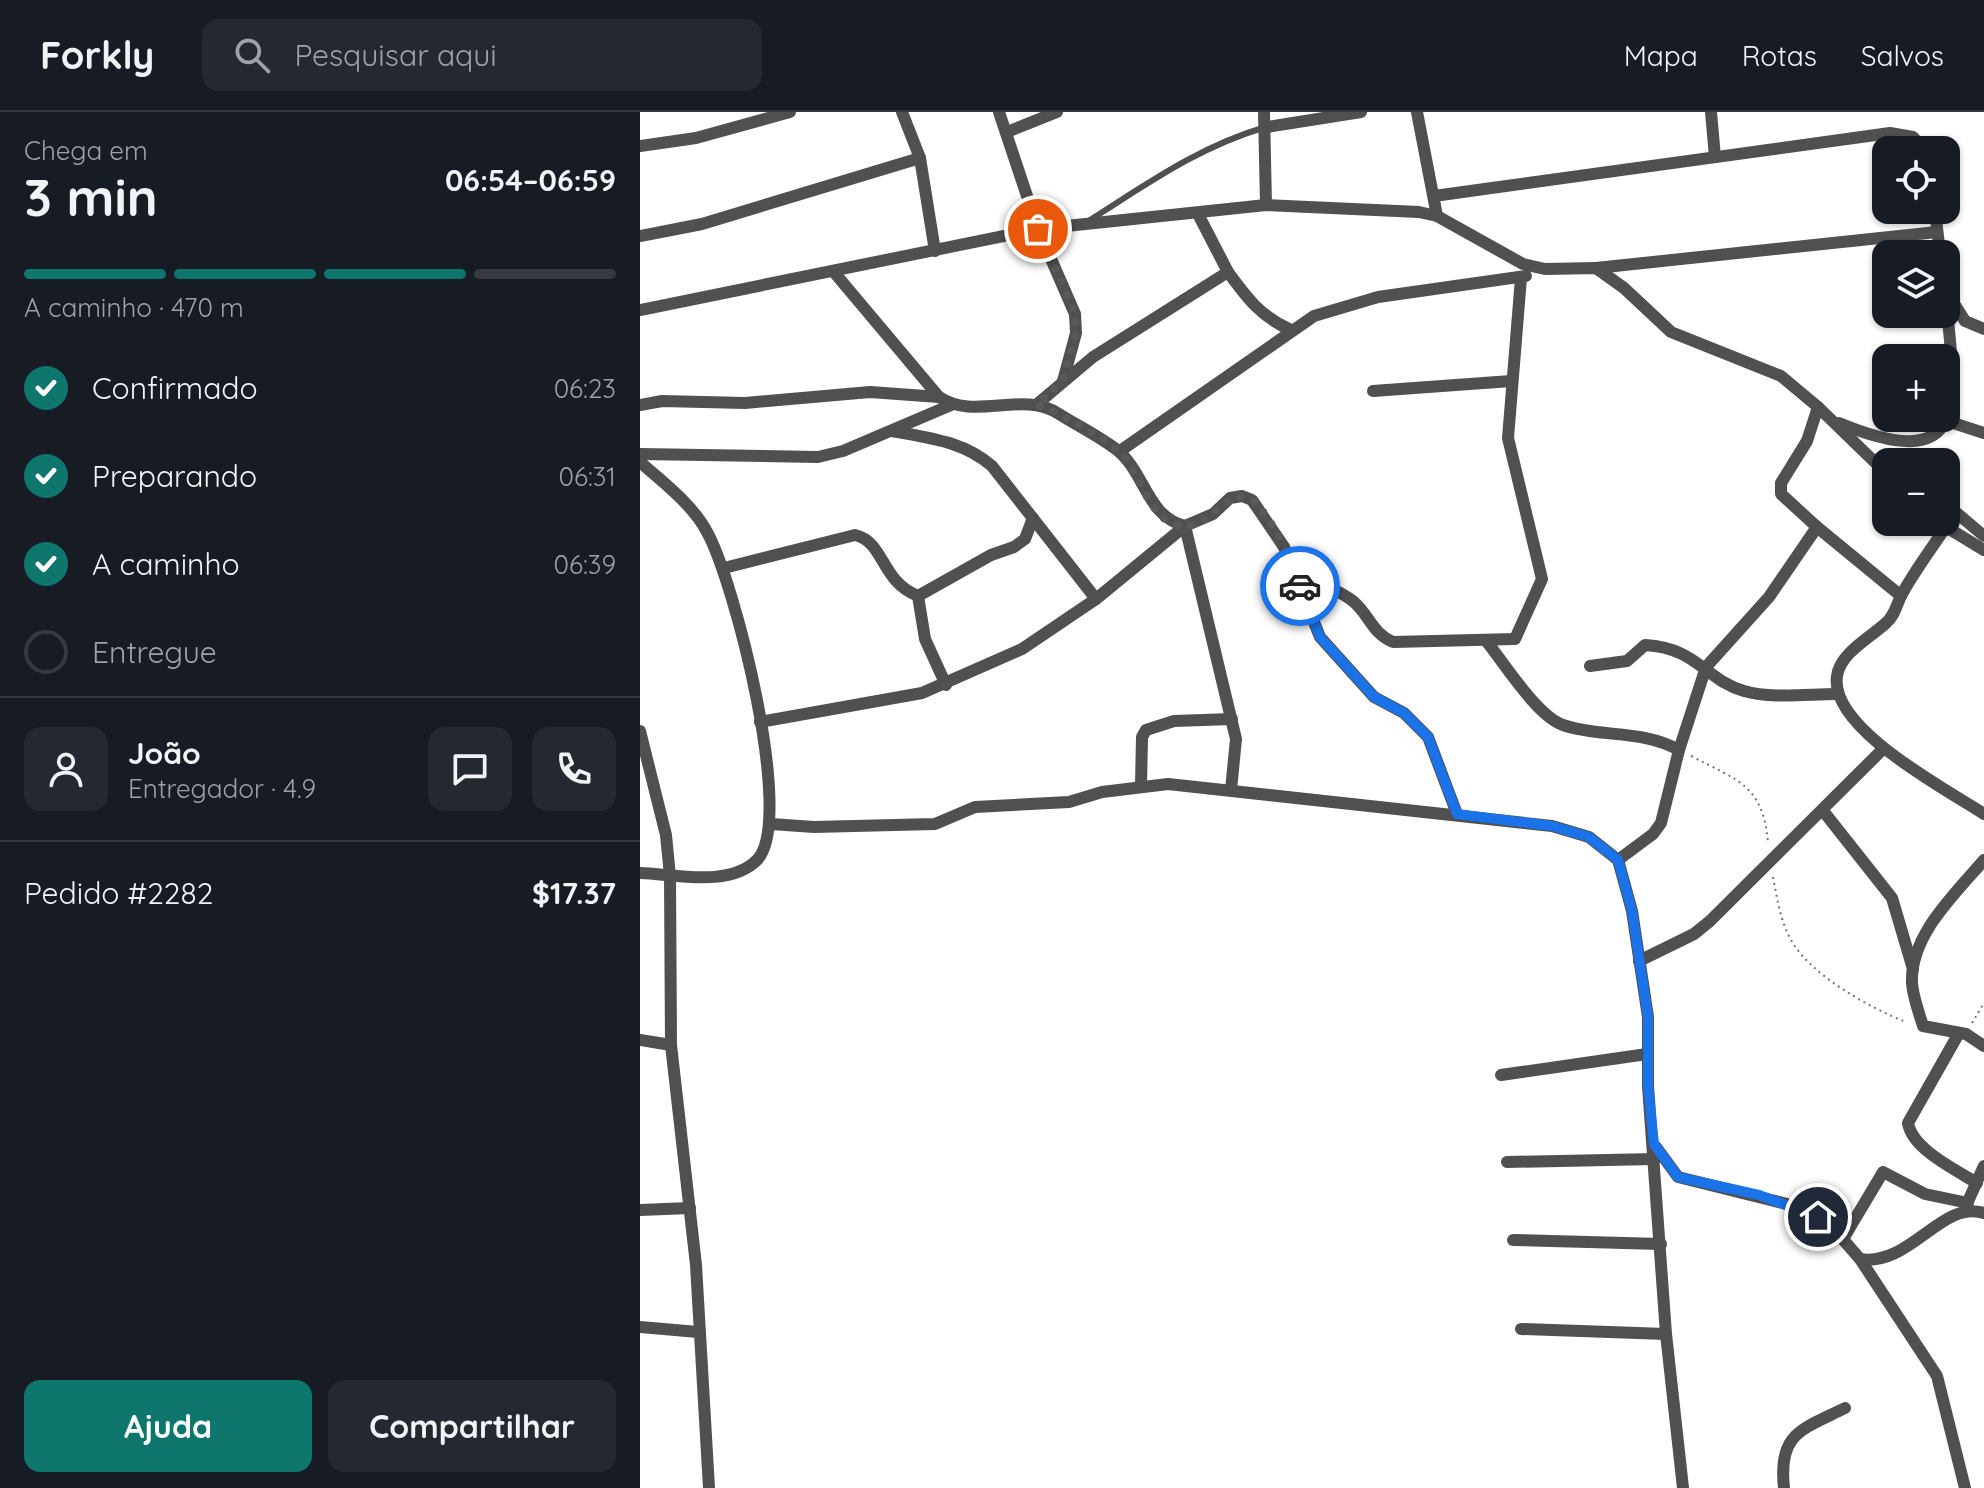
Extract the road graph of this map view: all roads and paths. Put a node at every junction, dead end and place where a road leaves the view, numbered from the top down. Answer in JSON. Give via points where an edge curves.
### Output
{"nodes":[{"id":1,"x":790,"y":112,"type":"edge"},
{"id":2,"x":902,"y":112,"type":"edge"},
{"id":3,"x":999,"y":112,"type":"edge"},
{"id":4,"x":1057,"y":112,"type":"edge"},
{"id":5,"x":1361,"y":112,"type":"edge"},
{"id":6,"x":1417,"y":112,"type":"edge"},
{"id":7,"x":1711,"y":112,"type":"edge"},
{"id":8,"x":1265,"y":116,"type":"edge"},
{"id":9,"x":1007,"y":132,"type":"junction"},
{"id":10,"x":1907,"y":136,"type":"edge"},
{"id":11,"x":640,"y":146,"type":"edge"},
{"id":12,"x":1715,"y":157,"type":"junction"},
{"id":13,"x":920,"y":158,"type":"junction"},
{"id":14,"x":1434,"y":196,"type":"junction"},
{"id":15,"x":1266,"y":205,"type":"junction"},
{"id":16,"x":1198,"y":214,"type":"junction"},
{"id":17,"x":1437,"y":216,"type":"junction"},
{"id":18,"x":1084,"y":224,"type":"junction"},
{"id":19,"x":1936,"y":224,"type":"edge"},
{"id":20,"x":1038,"y":229,"type":"junction"},
{"id":21,"x":1937,"y":232,"type":"junction"},
{"id":22,"x":640,"y":236,"type":"edge"},
{"id":23,"x":1938,"y":240,"type":"edge"},
{"id":24,"x":935,"y":251,"type":"junction"},
{"id":25,"x":1596,"y":268,"type":"junction"},
{"id":26,"x":1545,"y":269,"type":"junction"},
{"id":27,"x":833,"y":271,"type":"junction"},
{"id":28,"x":1228,"y":272,"type":"junction"},
{"id":29,"x":1521,"y":278,"type":"junction"},
{"id":30,"x":640,"y":310,"type":"edge"},
{"id":31,"x":1960,"y":313,"type":"edge"},
{"id":32,"x":1984,"y":329,"type":"edge"},
{"id":33,"x":1291,"y":330,"type":"junction"},
{"id":34,"x":1511,"y":381,"type":"junction"},
{"id":35,"x":1062,"y":382,"type":"junction"},
{"id":36,"x":1373,"y":391,"type":"dead end"},
{"id":37,"x":939,"y":397,"type":"junction"},
{"id":38,"x":640,"y":405,"type":"edge"},
{"id":39,"x":951,"y":405,"type":"junction"},
{"id":40,"x":1036,"y":405,"type":"junction"},
{"id":41,"x":1818,"y":407,"type":"junction"},
{"id":42,"x":1832,"y":420,"type":"junction"},
{"id":43,"x":1960,"y":425,"type":"edge"},
{"id":44,"x":892,"y":431,"type":"junction"},
{"id":45,"x":1935,"y":432,"type":"edge"},
{"id":46,"x":1984,"y":433,"type":"edge"},
{"id":47,"x":1120,"y":451,"type":"junction"},
{"id":48,"x":640,"y":454,"type":"edge"},
{"id":49,"x":1872,"y":459,"type":"edge"},
{"id":50,"x":640,"y":462,"type":"edge"},
{"id":51,"x":1960,"y":515,"type":"edge"},
{"id":52,"x":1033,"y":518,"type":"junction"},
{"id":53,"x":1185,"y":526,"type":"junction"},
{"id":54,"x":1817,"y":527,"type":"junction"},
{"id":55,"x":1983,"y":533,"type":"edge"},
{"id":56,"x":1935,"y":536,"type":"edge"},
{"id":57,"x":1960,"y":536,"type":"edge"},
{"id":58,"x":1984,"y":550,"type":"edge"},
{"id":59,"x":724,"y":568,"type":"junction"},
{"id":60,"x":1297,"y":575,"type":"junction"},
{"id":61,"x":918,"y":596,"type":"junction"},
{"id":62,"x":1901,"y":596,"type":"junction"},
{"id":63,"x":1096,"y":599,"type":"junction"},
{"id":64,"x":1487,"y":642,"type":"junction"},
{"id":65,"x":1590,"y":666,"type":"dead end"},
{"id":66,"x":1706,"y":667,"type":"junction"},
{"id":67,"x":946,"y":685,"type":"junction"},
{"id":68,"x":1837,"y":694,"type":"junction"},
{"id":69,"x":1232,"y":719,"type":"junction"},
{"id":70,"x":760,"y":722,"type":"junction"},
{"id":71,"x":640,"y":731,"type":"edge"},
{"id":72,"x":1883,"y":749,"type":"junction"},
{"id":73,"x":1679,"y":750,"type":"junction"},
{"id":74,"x":1141,"y":785,"type":"junction"},
{"id":75,"x":1231,"y":790,"type":"junction"},
{"id":76,"x":1824,"y":812,"type":"junction"},
{"id":77,"x":1457,"y":814,"type":"junction"},
{"id":78,"x":1984,"y":814,"type":"edge"},
{"id":79,"x":771,"y":824,"type":"junction"},
{"id":80,"x":1770,"y":858,"type":"junction"},
{"id":81,"x":1618,"y":860,"type":"junction"},
{"id":82,"x":1983,"y":862,"type":"edge"},
{"id":83,"x":640,"y":873,"type":"edge"},
{"id":84,"x":670,"y":876,"type":"junction"},
{"id":85,"x":1639,"y":961,"type":"junction"},
{"id":86,"x":1913,"y":969,"type":"junction"},
{"id":87,"x":1984,"y":1003,"type":"edge"},
{"id":88,"x":1923,"y":1026,"type":"junction"},
{"id":89,"x":1962,"y":1034,"type":"junction"},
{"id":90,"x":640,"y":1040,"type":"edge"},
{"id":91,"x":671,"y":1045,"type":"junction"},
{"id":92,"x":1984,"y":1046,"type":"edge"},
{"id":93,"x":1647,"y":1054,"type":"junction"},
{"id":94,"x":1501,"y":1075,"type":"dead end"},
{"id":95,"x":1654,"y":1144,"type":"junction"},
{"id":96,"x":1655,"y":1159,"type":"junction"},
{"id":97,"x":1507,"y":1162,"type":"dead end"},
{"id":98,"x":1984,"y":1166,"type":"edge"},
{"id":99,"x":1977,"y":1183,"type":"junction"},
{"id":100,"x":1966,"y":1207,"type":"junction"},
{"id":101,"x":690,"y":1208,"type":"junction"},
{"id":102,"x":640,"y":1210,"type":"edge"},
{"id":103,"x":1984,"y":1213,"type":"edge"},
{"id":104,"x":1843,"y":1239,"type":"junction"},
{"id":105,"x":1513,"y":1240,"type":"dead end"},
{"id":106,"x":1661,"y":1244,"type":"junction"},
{"id":107,"x":1860,"y":1259,"type":"junction"},
{"id":108,"x":640,"y":1327,"type":"edge"},
{"id":109,"x":1521,"y":1329,"type":"dead end"},
{"id":110,"x":698,"y":1332,"type":"junction"},
{"id":111,"x":1666,"y":1334,"type":"junction"},
{"id":112,"x":1845,"y":1408,"type":"dead end"},
{"id":113,"x":709,"y":1488,"type":"edge"},
{"id":114,"x":1683,"y":1488,"type":"edge"},
{"id":115,"x":1784,"y":1488,"type":"edge"},
{"id":116,"x":1965,"y":1488,"type":"edge"}],
"edges":[{"from":1,"to":11,"type":"street","via":[[696,138]]},
{"from":2,"to":13,"type":"street"},
{"from":3,"to":9,"type":"street"},
{"from":4,"to":9,"type":"street"},
{"from":5,"to":8,"type":"street"},
{"from":6,"to":14,"type":"street"},
{"from":7,"to":12,"type":"street"},
{"from":8,"to":15,"type":"street"},
{"from":8,"to":18,"type":"lane"},
{"from":9,"to":20,"type":"street"},
{"from":10,"to":12,"type":"street","via":[[1890,133]]},
{"from":12,"to":14,"type":"street"},
{"from":13,"to":22,"type":"street","via":[[702,224]]},
{"from":13,"to":24,"type":"street"},
{"from":14,"to":17,"type":"street"},
{"from":15,"to":16,"type":"street"},
{"from":15,"to":17,"type":"street"},
{"from":16,"to":18,"type":"street"},
{"from":16,"to":28,"type":"street"},
{"from":17,"to":26,"type":"street","via":[[1523,264]]},
{"from":18,"to":20,"type":"street"},
{"from":19,"to":21,"type":"street"},
{"from":20,"to":24,"type":"street"},
{"from":20,"to":35,"type":"street","via":[[1075,314],[1076,333]]},
{"from":21,"to":23,"type":"street"},
{"from":21,"to":25,"type":"street"},
{"from":24,"to":27,"type":"street"},
{"from":25,"to":26,"type":"street"},
{"from":25,"to":41,"type":"street","via":[[1671,332],[1781,376]]},
{"from":26,"to":29,"type":"street"},
{"from":27,"to":30,"type":"street"},
{"from":27,"to":37,"type":"street"},
{"from":28,"to":33,"type":"street","via":[[1253,307]]},
{"from":28,"to":35,"type":"street"},
{"from":29,"to":33,"type":"street","via":[[1378,297],[1314,316]]},
{"from":29,"to":34,"type":"street"},
{"from":31,"to":32,"type":"street"},
{"from":33,"to":47,"type":"street"},
{"from":34,"to":36,"type":"street"},
{"from":34,"to":64,"type":"street","via":[[1508,438],[1542,579],[1515,639]]},
{"from":35,"to":40,"type":"street"},
{"from":37,"to":38,"type":"street","via":[[857,393]]},
{"from":37,"to":39,"type":"street"},
{"from":39,"to":40,"type":"street"},
{"from":39,"to":44,"type":"street"},
{"from":40,"to":47,"type":"street"},
{"from":41,"to":42,"type":"street"},
{"from":41,"to":54,"type":"street","via":[[1807,441],[1781,483],[1781,494]]},
{"from":42,"to":45,"type":"street","via":[[1899,443]]},
{"from":42,"to":49,"type":"street"},
{"from":43,"to":46,"type":"street"},
{"from":44,"to":48,"type":"street","via":[[818,457]]},
{"from":44,"to":52,"type":"street","via":[[978,453]]},
{"from":47,"to":53,"type":"street","via":[[1161,514]]},
{"from":50,"to":59,"type":"street","via":[[707,530]]},
{"from":51,"to":55,"type":"street"},
{"from":52,"to":61,"type":"street","via":[[1025,539],[1014,547]]},
{"from":52,"to":63,"type":"street"},
{"from":53,"to":60,"type":"street","via":[[1213,514],[1230,498],[1252,500]]},
{"from":53,"to":63,"type":"street"},
{"from":53,"to":69,"type":"street"},
{"from":54,"to":62,"type":"street"},
{"from":54,"to":66,"type":"street","via":[[1769,597]]},
{"from":56,"to":62,"type":"street"},
{"from":57,"to":58,"type":"street"},
{"from":59,"to":61,"type":"street","via":[[855,535],[875,548],[902,590]]},
{"from":59,"to":70,"type":"street","via":[[746,639]]},
{"from":60,"to":64,"type":"street","via":[[1342,594],[1393,642]]},
{"from":60,"to":77,"type":"street","via":[[1320,637],[1374,697],[1404,713],[1428,737]]},
{"from":61,"to":67,"type":"street","via":[[927,647]]},
{"from":62,"to":68,"type":"street","via":[[1888,622],[1851,652],[1837,673]]},
{"from":63,"to":67,"type":"street","via":[[1022,649]]},
{"from":64,"to":73,"type":"street","via":[[1536,702],[1562,724],[1653,738]]},
{"from":65,"to":66,"type":"street","via":[[1627,661],[1645,645],[1681,651]]},
{"from":66,"to":68,"type":"street","via":[[1744,691]]},
{"from":66,"to":73,"type":"street"},
{"from":67,"to":70,"type":"street","via":[[847,709]]},
{"from":68,"to":72,"type":"street"},
{"from":69,"to":74,"type":"street","via":[[1151,726],[1142,737]]},
{"from":69,"to":75,"type":"street","via":[[1236,739]]},
{"from":70,"to":79,"type":"street"},
{"from":71,"to":84,"type":"street","via":[[666,835]]},
{"from":72,"to":76,"type":"street","via":[[1828,801]]},
{"from":72,"to":78,"type":"street"},
{"from":73,"to":80,"type":"path","via":[[1738,781],[1758,799],[1766,817]]},
{"from":73,"to":81,"type":"street","via":[[1661,823]]},
{"from":74,"to":75,"type":"street"},
{"from":74,"to":79,"type":"street","via":[[1069,802],[975,807],[935,824]]},
{"from":75,"to":77,"type":"street"},
{"from":76,"to":80,"type":"street"},
{"from":76,"to":86,"type":"street","via":[[1892,898]]},
{"from":77,"to":81,"type":"street","via":[[1552,826],[1589,837]]},
{"from":79,"to":84,"type":"street","via":[[759,858],[741,871]]},
{"from":80,"to":85,"type":"street","via":[[1694,934]]},
{"from":80,"to":88,"type":"path","via":[[1790,939],[1812,967],[1883,1013]]},
{"from":81,"to":85,"type":"street"},
{"from":82,"to":86,"type":"street","via":[[1930,925]]},
{"from":83,"to":84,"type":"street"},
{"from":84,"to":91,"type":"street"},
{"from":85,"to":93,"type":"street","via":[[1648,1017]]},
{"from":86,"to":88,"type":"street"},
{"from":87,"to":89,"type":"path"},
{"from":88,"to":89,"type":"street"},
{"from":89,"to":92,"type":"street"},
{"from":89,"to":99,"type":"street","via":[[1908,1123],[1909,1133]]},
{"from":90,"to":91,"type":"street"},
{"from":91,"to":101,"type":"street"},
{"from":93,"to":94,"type":"street"},
{"from":93,"to":95,"type":"street"},
{"from":95,"to":96,"type":"street"},
{"from":95,"to":104,"type":"street","via":[[1678,1177],[1795,1206]]},
{"from":96,"to":97,"type":"street"},
{"from":96,"to":106,"type":"street"},
{"from":98,"to":99,"type":"street"},
{"from":99,"to":100,"type":"street"},
{"from":100,"to":103,"type":"street"},
{"from":100,"to":104,"type":"street","via":[[1883,1172]]},
{"from":100,"to":107,"type":"street","via":[[1894,1255]]},
{"from":101,"to":102,"type":"street"},
{"from":101,"to":110,"type":"street"},
{"from":104,"to":107,"type":"street"},
{"from":105,"to":106,"type":"street"},
{"from":106,"to":111,"type":"street"},
{"from":107,"to":116,"type":"street","via":[[1937,1376]]},
{"from":108,"to":110,"type":"street"},
{"from":109,"to":111,"type":"street"},
{"from":110,"to":113,"type":"street"},
{"from":111,"to":114,"type":"street"},
{"from":112,"to":115,"type":"street","via":[[1810,1425],[1786,1446],[1781,1459]]}]}
